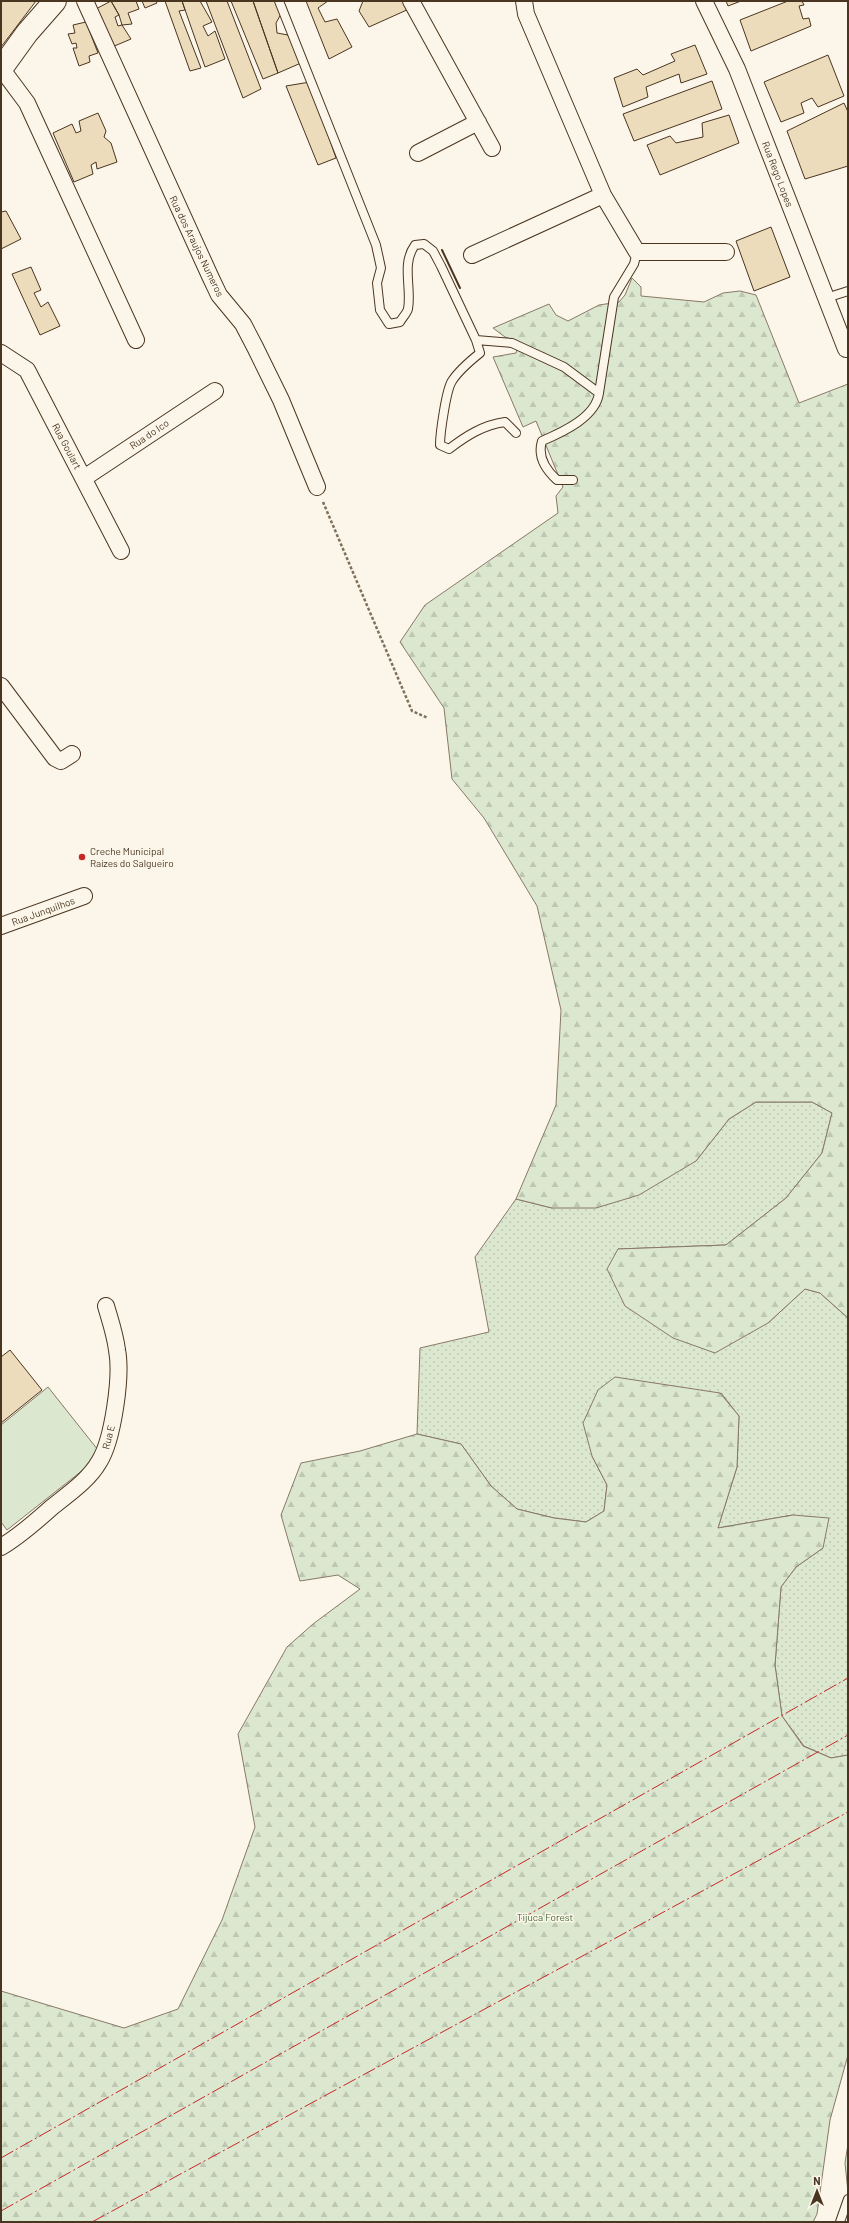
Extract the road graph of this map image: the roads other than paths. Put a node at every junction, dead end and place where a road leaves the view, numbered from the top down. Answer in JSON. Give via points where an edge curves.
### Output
{"nodes":[{"id":1,"x":56,"y":1,"type":"edge"},
{"id":2,"x":85,"y":1,"type":"edge"},
{"id":3,"x":280,"y":1,"type":"edge"},
{"id":4,"x":411,"y":1,"type":"edge"},
{"id":5,"x":524,"y":1,"type":"edge"},
{"id":6,"x":704,"y":1,"type":"edge"},
{"id":7,"x":1,"y":68,"type":"edge"},
{"id":8,"x":478,"y":122,"type":"junction"},
{"id":9,"x":492,"y":148,"type":"dead end"},
{"id":10,"x":418,"y":154,"type":"dead end"},
{"id":11,"x":603,"y":194,"type":"junction"},
{"id":12,"x":637,"y":252,"type":"junction"},
{"id":13,"x":726,"y":252,"type":"dead end"},
{"id":14,"x":472,"y":255,"type":"dead end"},
{"id":15,"x":848,"y":291,"type":"edge"},
{"id":16,"x":826,"y":298,"type":"junction"},
{"id":17,"x":136,"y":340,"type":"dead end"},
{"id":18,"x":476,"y":340,"type":"junction"},
{"id":19,"x":846,"y":349,"type":"dead end"},
{"id":20,"x":1,"y":353,"type":"edge"},
{"id":21,"x":215,"y":391,"type":"dead end"},
{"id":22,"x":599,"y":393,"type":"junction"},
{"id":23,"x":516,"y":433,"type":"dead end"},
{"id":24,"x":84,"y":478,"type":"junction"},
{"id":25,"x":573,"y":480,"type":"dead end"},
{"id":26,"x":316,"y":487,"type":"road end"},
{"id":27,"x":121,"y":551,"type":"dead end"},
{"id":28,"x":1,"y":686,"type":"edge"},
{"id":29,"x":72,"y":754,"type":"dead end"},
{"id":30,"x":84,"y":896,"type":"dead end"},
{"id":31,"x":1,"y":926,"type":"edge"},
{"id":32,"x":106,"y":1306,"type":"dead end"},
{"id":33,"x":1,"y":1547,"type":"edge"},
{"id":34,"x":848,"y":2199,"type":"edge"},
{"id":35,"x":846,"y":2212,"type":"edge"},
{"id":36,"x":840,"y":2222,"type":"edge"}],
"edges":[{"from":1,"to":7,"type":"street","via":[[27,33]]},
{"from":2,"to":26,"type":"street","name":"Rua dos Araujos Numeros","via":[[219,295],[243,324],[281,400]]},
{"from":3,"to":18,"type":"lane","via":[[376,244],[381,268],[377,283],[380,310],[389,324],[400,322],[408,310],[410,252],[415,245],[424,244],[433,251]]},
{"from":4,"to":8,"type":"street"},
{"from":5,"to":11,"type":"street","via":[[526,14]]},
{"from":6,"to":16,"type":"street","name":"Rua Rego Lopes","via":[[737,68]]},
{"from":7,"to":17,"type":"street","via":[[26,103]]},
{"from":8,"to":9,"type":"street"},
{"from":8,"to":10,"type":"street"},
{"from":11,"to":12,"type":"street"},
{"from":11,"to":14,"type":"street"},
{"from":12,"to":13,"type":"street"},
{"from":12,"to":22,"type":"lane","via":[[634,264],[614,297]]},
{"from":15,"to":16,"type":"lane"},
{"from":16,"to":19,"type":"street","name":"Rua Rego Lopes"},
{"from":18,"to":22,"type":"lane","via":[[512,343],[564,367]]},
{"from":18,"to":23,"type":"lane","via":[[480,353],[450,383],[440,445],[449,449],[489,424],[505,422]]},
{"from":20,"to":24,"type":"street","name":"Rua Goulart","via":[[26,370]]},
{"from":21,"to":24,"type":"street","name":"Rua do Ico"},
{"from":22,"to":25,"type":"lane","via":[[598,402],[586,416],[542,441],[540,449],[548,472],[557,480]]},
{"from":24,"to":27,"type":"street","name":"Rua Goulart"},
{"from":28,"to":29,"type":"street","via":[[55,758],[61,761]]},
{"from":30,"to":31,"type":"street","name":"Rua Junquilhos"},
{"from":32,"to":33,"type":"street","name":"Rua E","via":[[116,1344],[118,1368],[107,1448],[86,1479],[31,1527]]},
{"from":34,"to":35,"type":"lane"},
{"from":35,"to":36,"type":"lane"}]}
